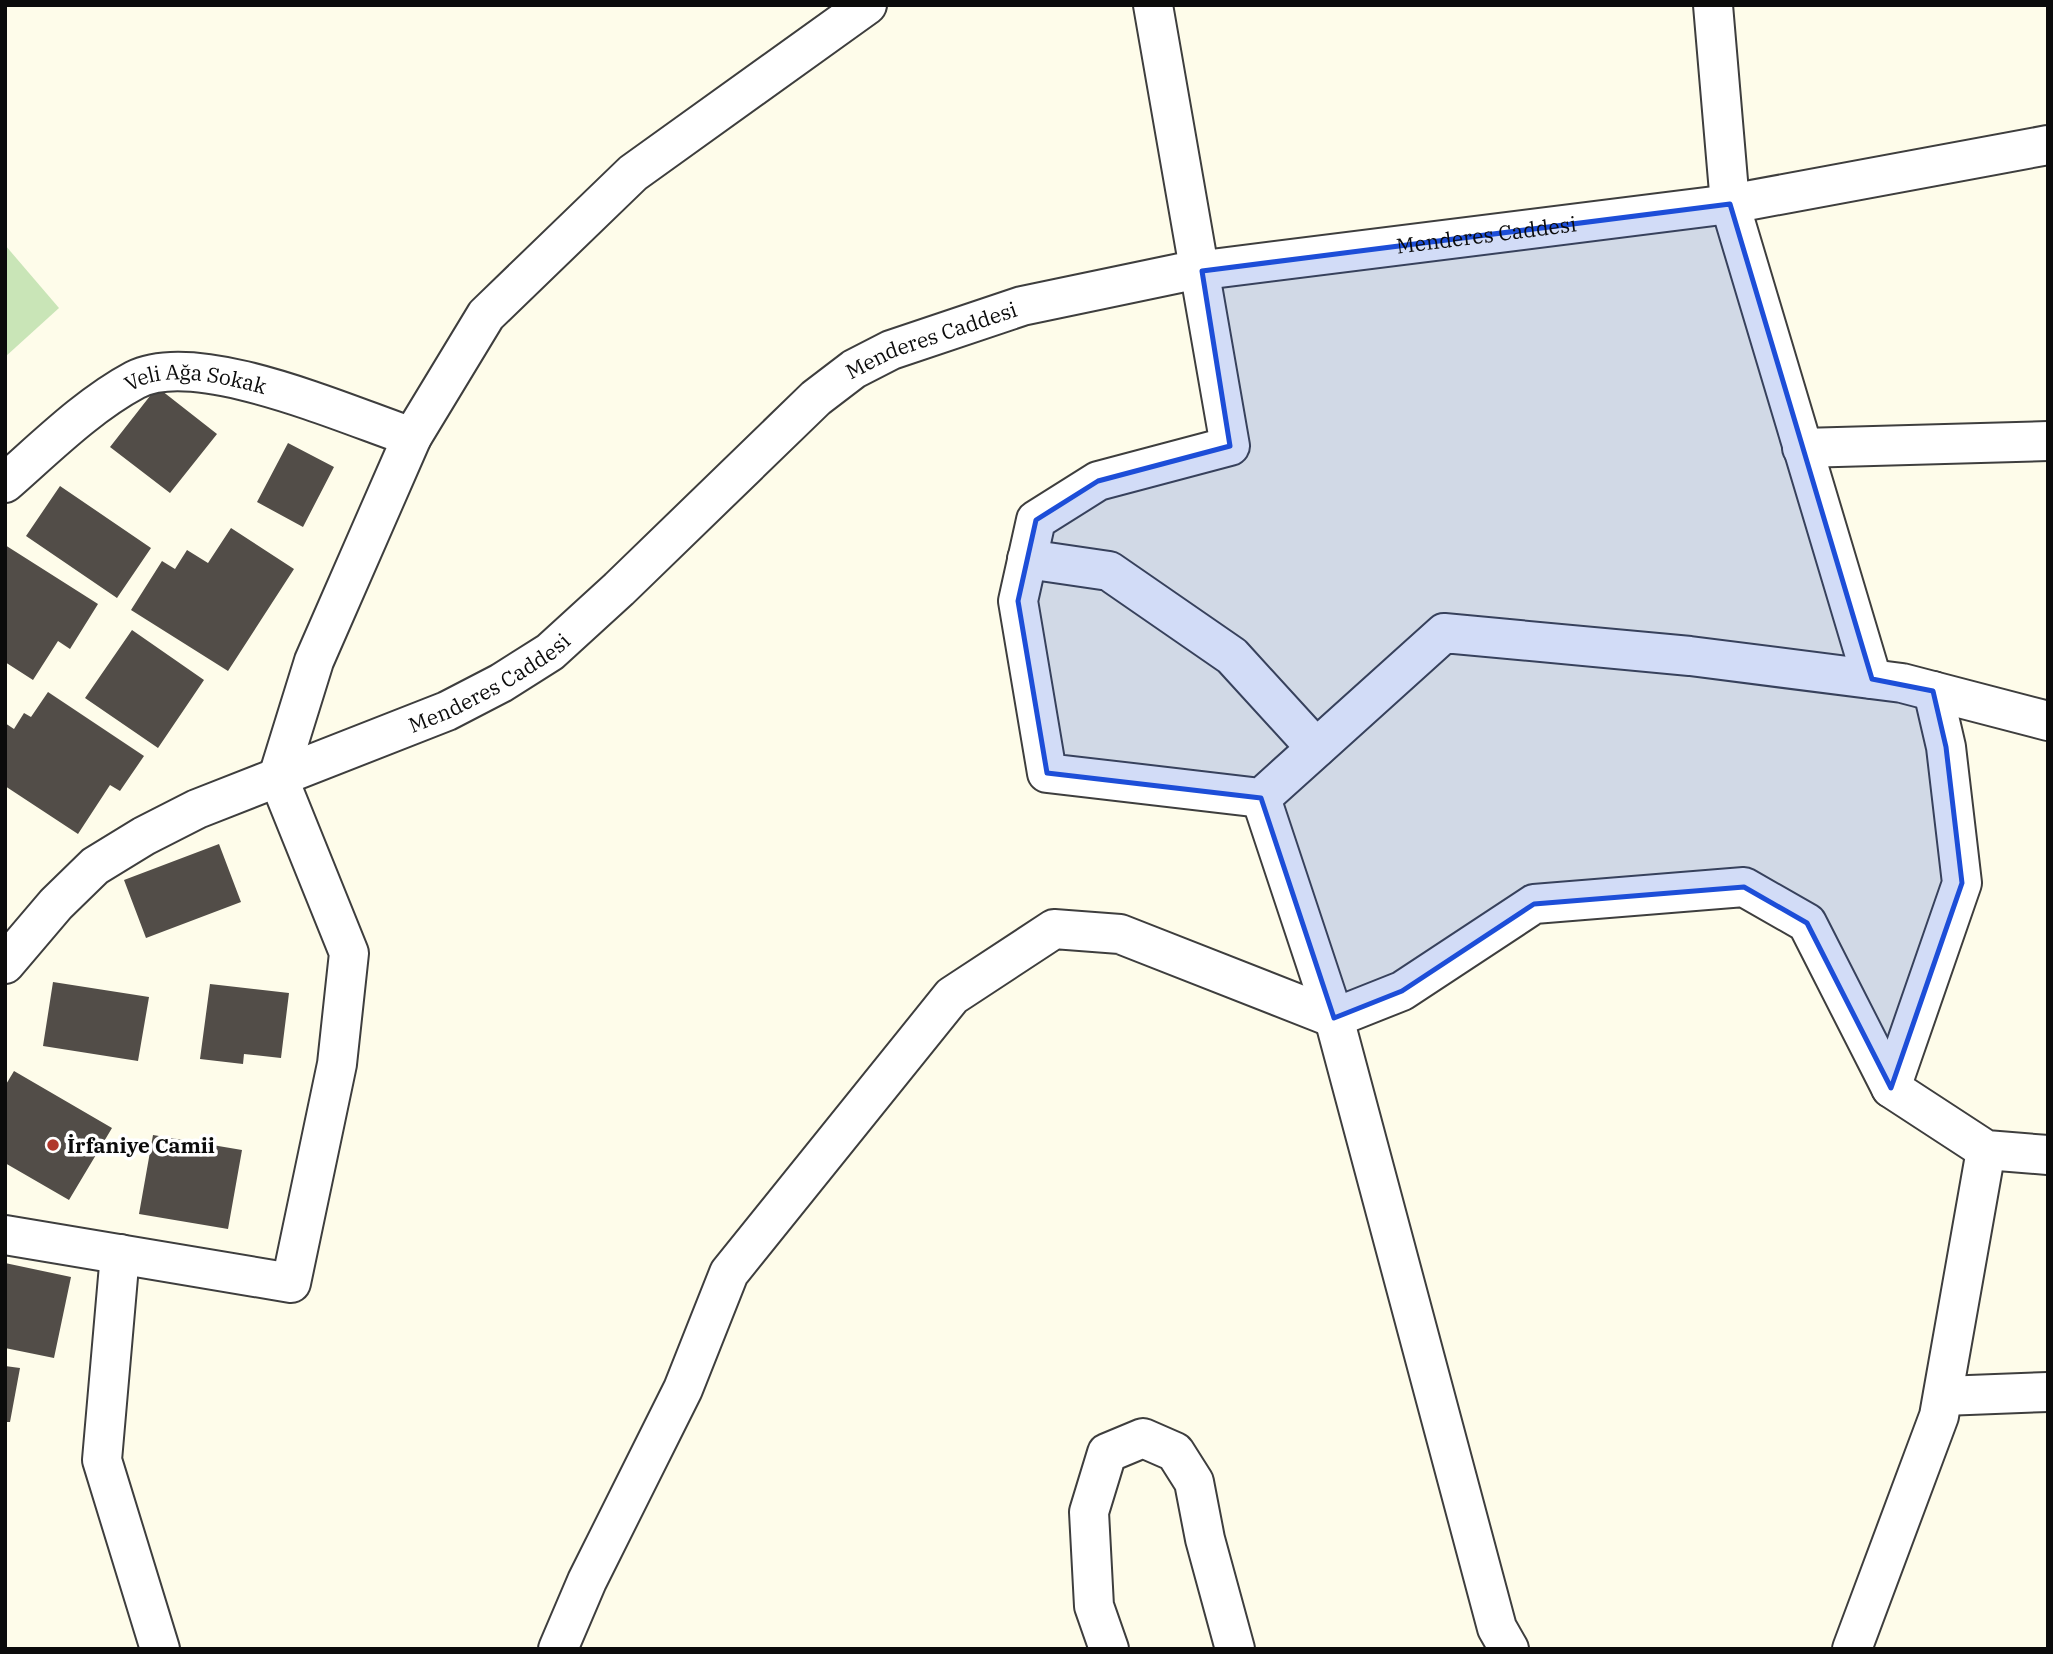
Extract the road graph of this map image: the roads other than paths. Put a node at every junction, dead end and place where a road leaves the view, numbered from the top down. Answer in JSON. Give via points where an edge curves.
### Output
{"nodes":[{"id":1,"x":867,"y":5,"type":"edge"},
{"id":2,"x":1153,"y":5,"type":"edge"},
{"id":3,"x":1713,"y":5,"type":"edge"},
{"id":4,"x":2048,"y":145,"type":"edge"},
{"id":5,"x":1730,"y":204,"type":"junction"},
{"id":6,"x":1202,"y":271,"type":"junction"},
{"id":7,"x":412,"y":437,"type":"junction"},
{"id":8,"x":2048,"y":441,"type":"edge"},
{"id":9,"x":1802,"y":448,"type":"junction"},
{"id":10,"x":5,"y":483,"type":"edge"},
{"id":11,"x":1027,"y":559,"type":"junction"},
{"id":12,"x":1872,"y":679,"type":"junction"},
{"id":13,"x":1934,"y":691,"type":"junction"},
{"id":14,"x":2048,"y":721,"type":"edge"},
{"id":15,"x":1316,"y":748,"type":"junction"},
{"id":16,"x":278,"y":777,"type":"junction"},
{"id":17,"x":1261,"y":798,"type":"junction"},
{"id":18,"x":5,"y":964,"type":"edge"},
{"id":19,"x":1334,"y":1018,"type":"junction"},
{"id":20,"x":1891,"y":1088,"type":"junction"},
{"id":21,"x":1986,"y":1150,"type":"junction"},
{"id":22,"x":2048,"y":1155,"type":"edge"},
{"id":23,"x":5,"y":1236,"type":"edge"},
{"id":24,"x":120,"y":1254,"type":"junction"},
{"id":25,"x":2048,"y":1392,"type":"edge"},
{"id":26,"x":1943,"y":1396,"type":"junction"},
{"id":27,"x":587,"y":1581,"type":"junction"},
{"id":28,"x":160,"y":1649,"type":"edge"},
{"id":29,"x":558,"y":1649,"type":"edge"},
{"id":30,"x":583,"y":1649,"type":"edge"},
{"id":31,"x":1109,"y":1649,"type":"edge"},
{"id":32,"x":1235,"y":1649,"type":"edge"},
{"id":33,"x":1508,"y":1649,"type":"edge"},
{"id":34,"x":1852,"y":1649,"type":"edge"}],
"edges":[{"from":1,"to":7,"type":"street","via":[[633,173],[486,315]]},
{"from":2,"to":6,"type":"street"},
{"from":3,"to":5,"type":"street"},
{"from":4,"to":5,"type":"street","name":"Menderes Caddesi"},
{"from":5,"to":6,"type":"street","name":"Menderes Caddesi"},
{"from":5,"to":9,"type":"street"},
{"from":6,"to":11,"type":"street","via":[[1230,446],[1098,481],[1036,520]]},
{"from":6,"to":16,"type":"street","name":"Menderes Caddesi","via":[[1022,306],[891,350],[854,369],[816,398],[550,652],[447,711]]},
{"from":7,"to":10,"type":"street","name":"Veli Ağa Sokak","via":[[211,372],[165,370],[136,380],[90,411]]},
{"from":7,"to":16,"type":"street","via":[[314,661]]},
{"from":8,"to":9,"type":"street"},
{"from":9,"to":12,"type":"street"},
{"from":11,"to":15,"type":"street","via":[[1109,571],[1152,599],[1232,656]]},
{"from":11,"to":17,"type":"street","via":[[1018,601],[1047,773]]},
{"from":12,"to":13,"type":"street"},
{"from":12,"to":15,"type":"street","via":[[1444,633]]},
{"from":13,"to":14,"type":"street"},
{"from":13,"to":20,"type":"street","via":[[1946,747],[1962,883]]},
{"from":15,"to":17,"type":"street"},
{"from":16,"to":18,"type":"street","name":"Menderes Caddesi","via":[[197,808],[95,866]]},
{"from":16,"to":24,"type":"street","via":[[349,953],[337,1065],[291,1283]]},
{"from":17,"to":19,"type":"street"},
{"from":19,"to":20,"type":"street","via":[[1402,991],[1534,904],[1744,887],[1807,923]]},
{"from":19,"to":27,"type":"street","via":[[1119,934],[1054,929],[951,996],[729,1273],[683,1389]]},
{"from":19,"to":33,"type":"street","via":[[1497,1628]]},
{"from":20,"to":21,"type":"street"},
{"from":21,"to":22,"type":"street"},
{"from":21,"to":26,"type":"street"},
{"from":23,"to":24,"type":"street"},
{"from":24,"to":28,"type":"street","via":[[102,1460]]},
{"from":25,"to":26,"type":"street"},
{"from":26,"to":34,"type":"street"},
{"from":27,"to":29,"type":"street"},
{"from":27,"to":30,"type":"street"},
{"from":31,"to":32,"type":"street","via":[[1094,1606],[1089,1512],[1107,1453],[1143,1438],[1175,1452],[1194,1482]]}]}
